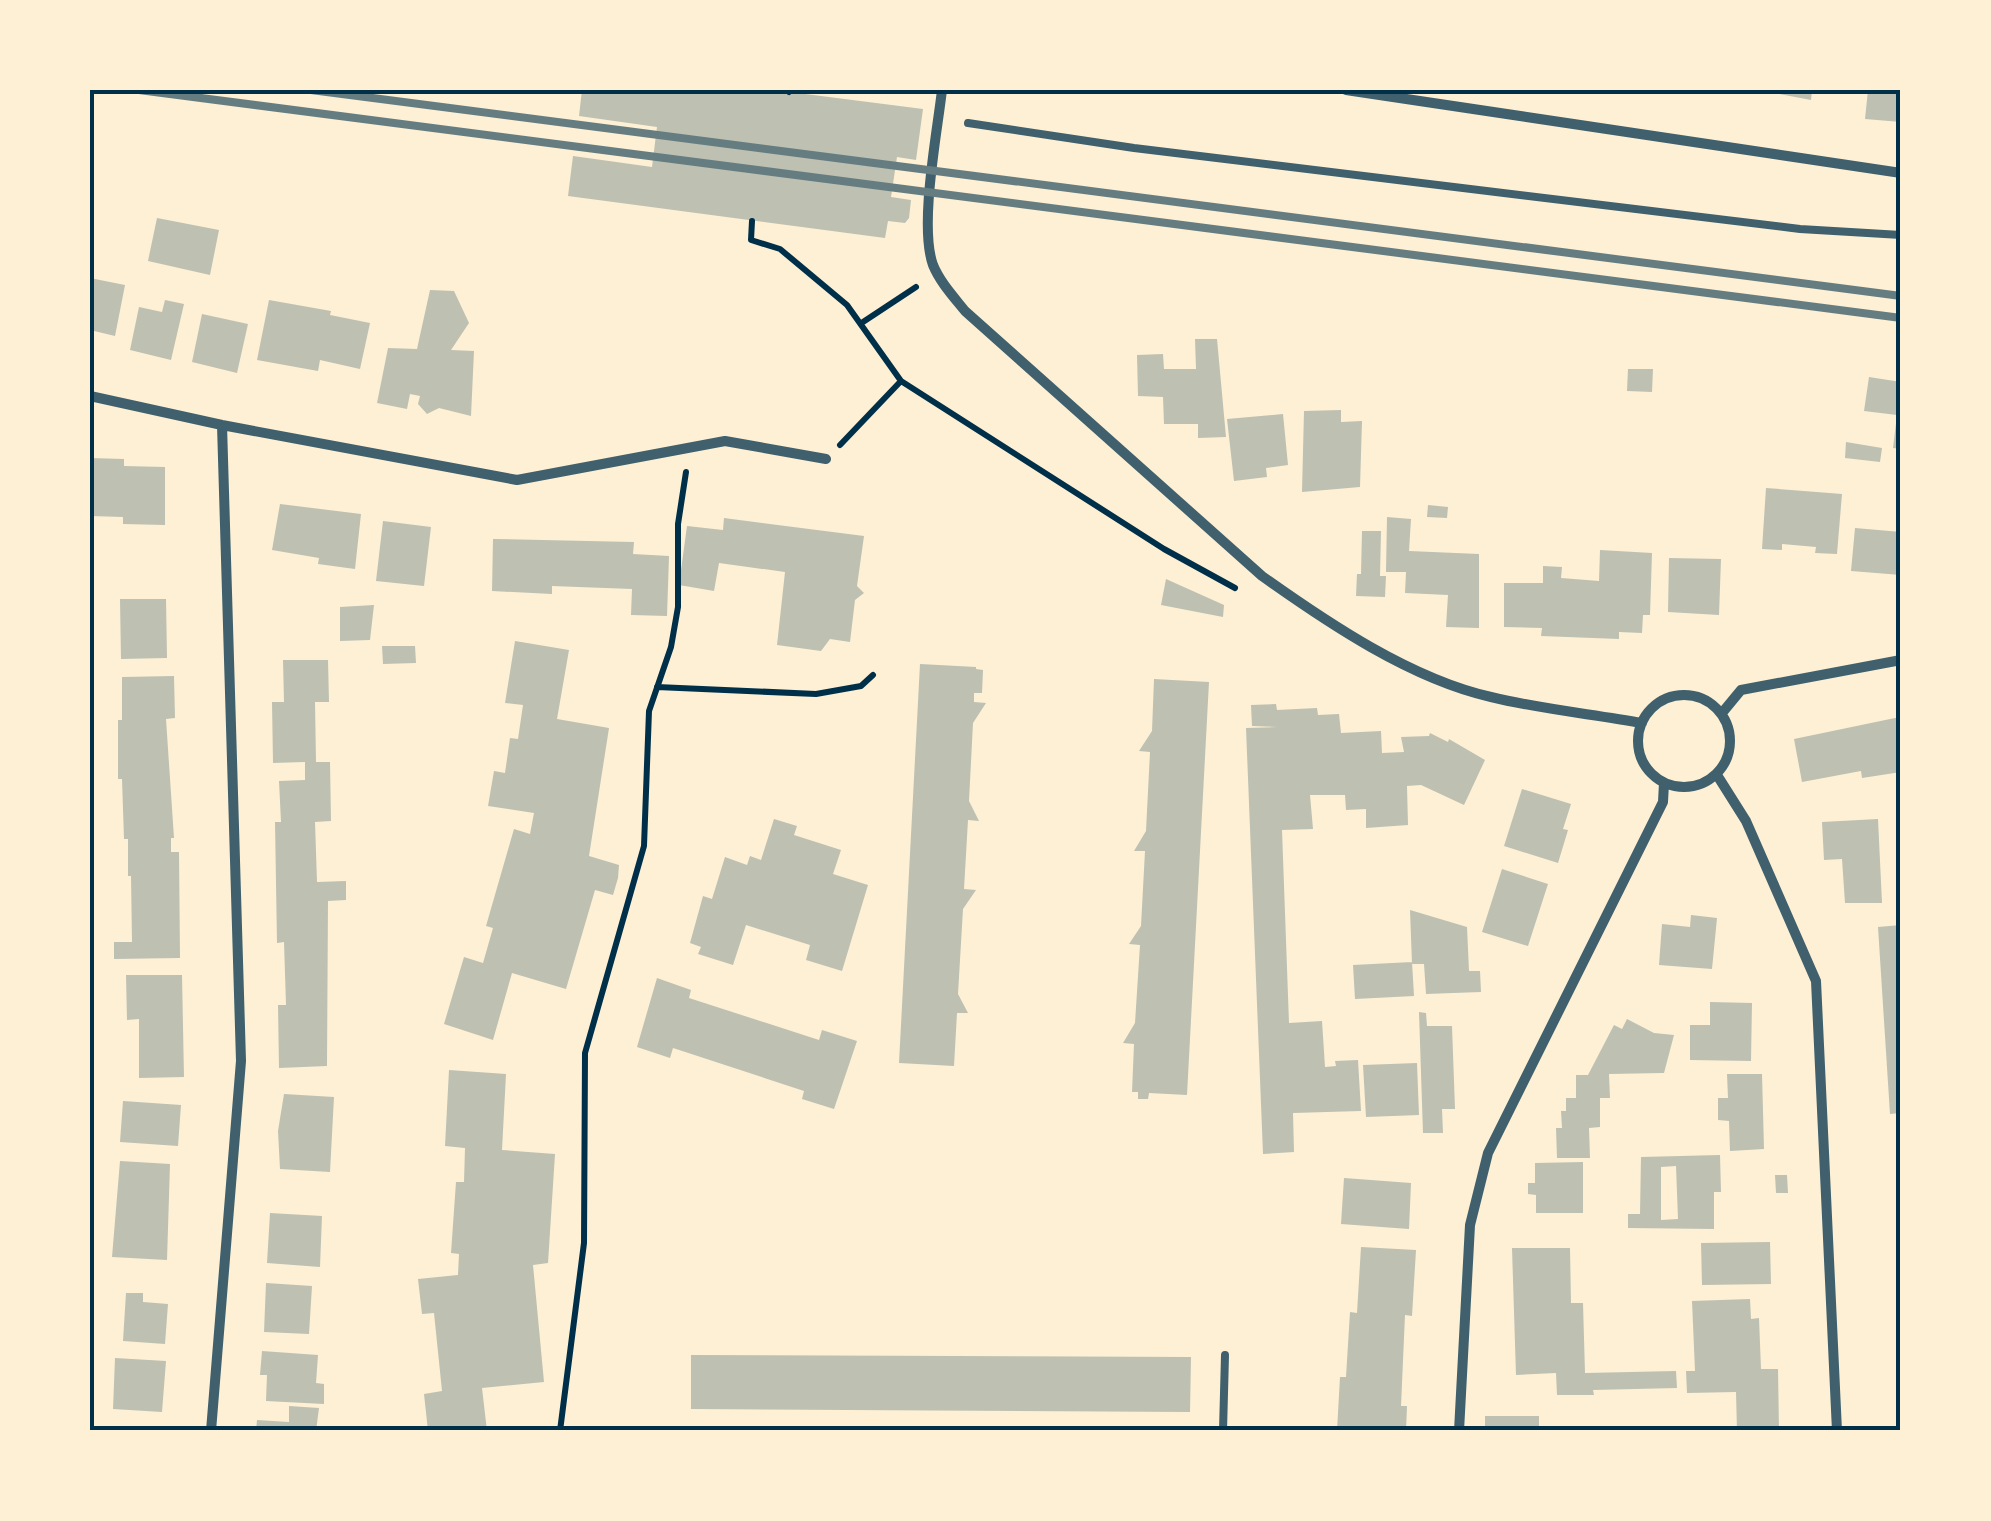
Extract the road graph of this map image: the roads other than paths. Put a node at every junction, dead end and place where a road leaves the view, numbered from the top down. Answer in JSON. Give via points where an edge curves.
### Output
{"nodes":[{"id":1,"x":1346,"y":90,"type":"edge"},
{"id":2,"x":941,"y":92,"type":"edge"},
{"id":3,"x":968,"y":124,"type":"dead end"},
{"id":4,"x":1901,"y":173,"type":"edge"},
{"id":5,"x":1901,"y":234,"type":"edge"},
{"id":6,"x":90,"y":396,"type":"edge"},
{"id":7,"x":222,"y":424,"type":"junction"},
{"id":8,"x":826,"y":459,"type":"road end"},
{"id":9,"x":1901,"y":660,"type":"edge"},
{"id":10,"x":1722,"y":713,"type":"junction"},
{"id":11,"x":1642,"y":723,"type":"junction"},
{"id":12,"x":1716,"y":775,"type":"junction"},
{"id":13,"x":1664,"y":783,"type":"junction"},
{"id":14,"x":1225,"y":1355,"type":"dead end"},
{"id":15,"x":211,"y":1431,"type":"edge"},
{"id":16,"x":1224,"y":1431,"type":"edge"},
{"id":17,"x":1459,"y":1431,"type":"edge"},
{"id":18,"x":1836,"y":1431,"type":"edge"}],
"edges":[{"from":1,"to":4,"type":"street"},
{"from":2,"to":11,"type":"street","via":[[928,233],[932,262],[965,311],[1262,576],[1309,609],[1408,666],[1488,697]]},
{"from":3,"to":5,"type":"lane","via":[[1800,229]]},
{"from":6,"to":7,"type":"street"},
{"from":7,"to":8,"type":"street","via":[[517,480],[725,441]]},
{"from":7,"to":15,"type":"street","via":[[241,1061]]},
{"from":9,"to":10,"type":"street","via":[[1741,690]]},
{"from":10,"to":11,"type":"street","via":[[1707,700],[1670,697]]},
{"from":10,"to":12,"type":"street","via":[[1729,756]]},
{"from":11,"to":13,"type":"street","via":[[1640,758]]},
{"from":12,"to":13,"type":"street","via":[[1682,788]]},
{"from":12,"to":18,"type":"street","via":[[1746,821],[1816,981]]},
{"from":13,"to":17,"type":"street","via":[[1663,802],[1488,1152],[1470,1225]]},
{"from":14,"to":16,"type":"lane"}]}
